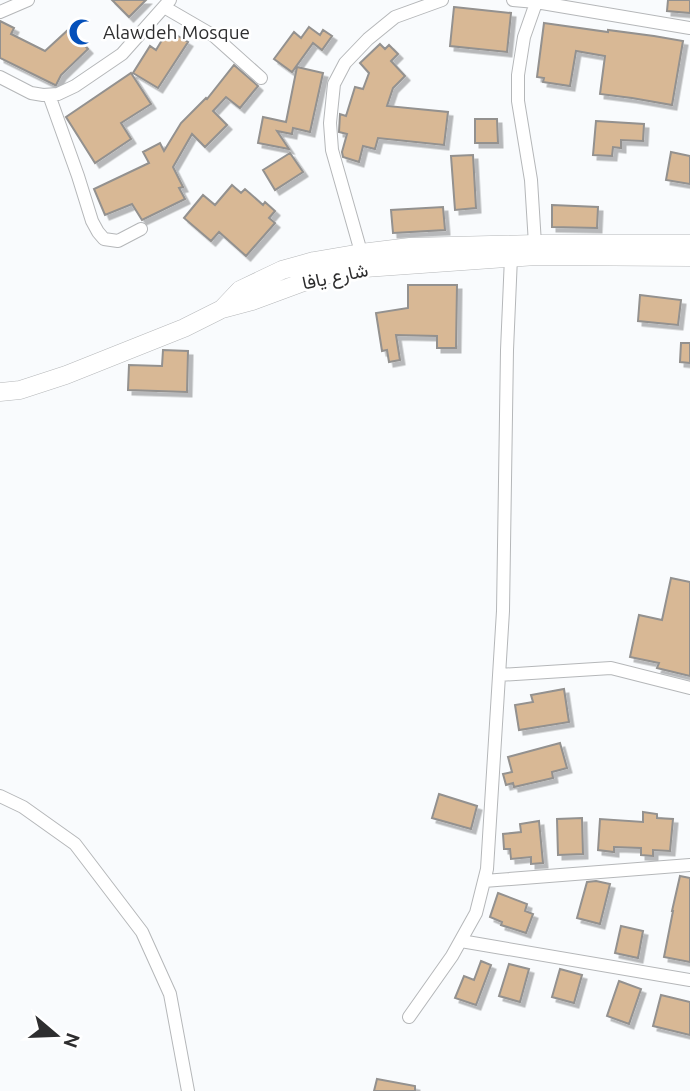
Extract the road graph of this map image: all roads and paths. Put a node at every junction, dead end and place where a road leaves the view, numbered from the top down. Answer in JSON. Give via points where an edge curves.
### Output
{"nodes":[{"id":1,"x":28,"y":0,"type":"edge"},
{"id":2,"x":442,"y":0,"type":"edge"},
{"id":3,"x":513,"y":0,"type":"edge"},
{"id":4,"x":537,"y":1,"type":"edge"},
{"id":5,"x":167,"y":3,"type":"edge"},
{"id":6,"x":0,"y":12,"type":"edge"},
{"id":7,"x":690,"y":28,"type":"edge"},
{"id":8,"x":0,"y":77,"type":"edge"},
{"id":9,"x":261,"y":78,"type":"dead end"},
{"id":10,"x":49,"y":95,"type":"junction"},
{"id":11,"x":141,"y":229,"type":"dead end"},
{"id":12,"x":536,"y":243,"type":"junction"},
{"id":13,"x":690,"y":244,"type":"edge"},
{"id":14,"x":511,"y":257,"type":"junction"},
{"id":15,"x":690,"y":257,"type":"edge"},
{"id":16,"x":363,"y":260,"type":"junction"},
{"id":17,"x":0,"y":392,"type":"edge"},
{"id":18,"x":499,"y":675,"type":"junction"},
{"id":19,"x":690,"y":688,"type":"edge"},
{"id":20,"x":0,"y":796,"type":"edge"},
{"id":21,"x":690,"y":865,"type":"edge"},
{"id":22,"x":484,"y":881,"type":"junction"},
{"id":23,"x":461,"y":941,"type":"junction"},
{"id":24,"x":690,"y":980,"type":"edge"},
{"id":25,"x":409,"y":1017,"type":"dead end"},
{"id":26,"x":188,"y":1091,"type":"edge"}],
"edges":[{"from":1,"to":6,"type":"street"},
{"from":2,"to":16,"type":"street","via":[[395,17],[345,63],[334,85],[332,150]]},
{"from":3,"to":4,"type":"street"},
{"from":4,"to":7,"type":"street"},
{"from":4,"to":12,"type":"street","via":[[524,37],[517,101]]},
{"from":5,"to":9,"type":"street","via":[[214,36]]},
{"from":5,"to":10,"type":"street","via":[[122,54],[75,86]]},
{"from":8,"to":10,"type":"street","via":[[31,93]]},
{"from":10,"to":11,"type":"street","via":[[98,232],[104,239],[118,241]]},
{"from":12,"to":13,"type":"street"},
{"from":12,"to":16,"type":"street","via":[[410,247]]},
{"from":14,"to":15,"type":"street","name":"شارع يافا"},
{"from":14,"to":16,"type":"street","name":"شارع يافا"},
{"from":14,"to":18,"type":"street"},
{"from":16,"to":17,"type":"street","name":"شارع يافا","via":[[222,309],[87,367],[20,390]]},
{"from":18,"to":19,"type":"street","via":[[611,668]]},
{"from":18,"to":22,"type":"street"},
{"from":20,"to":26,"type":"street","via":[[75,844],[142,932],[170,994]]},
{"from":21,"to":22,"type":"street"},
{"from":22,"to":23,"type":"street","via":[[476,914]]},
{"from":23,"to":24,"type":"street"},
{"from":23,"to":25,"type":"street"}]}
